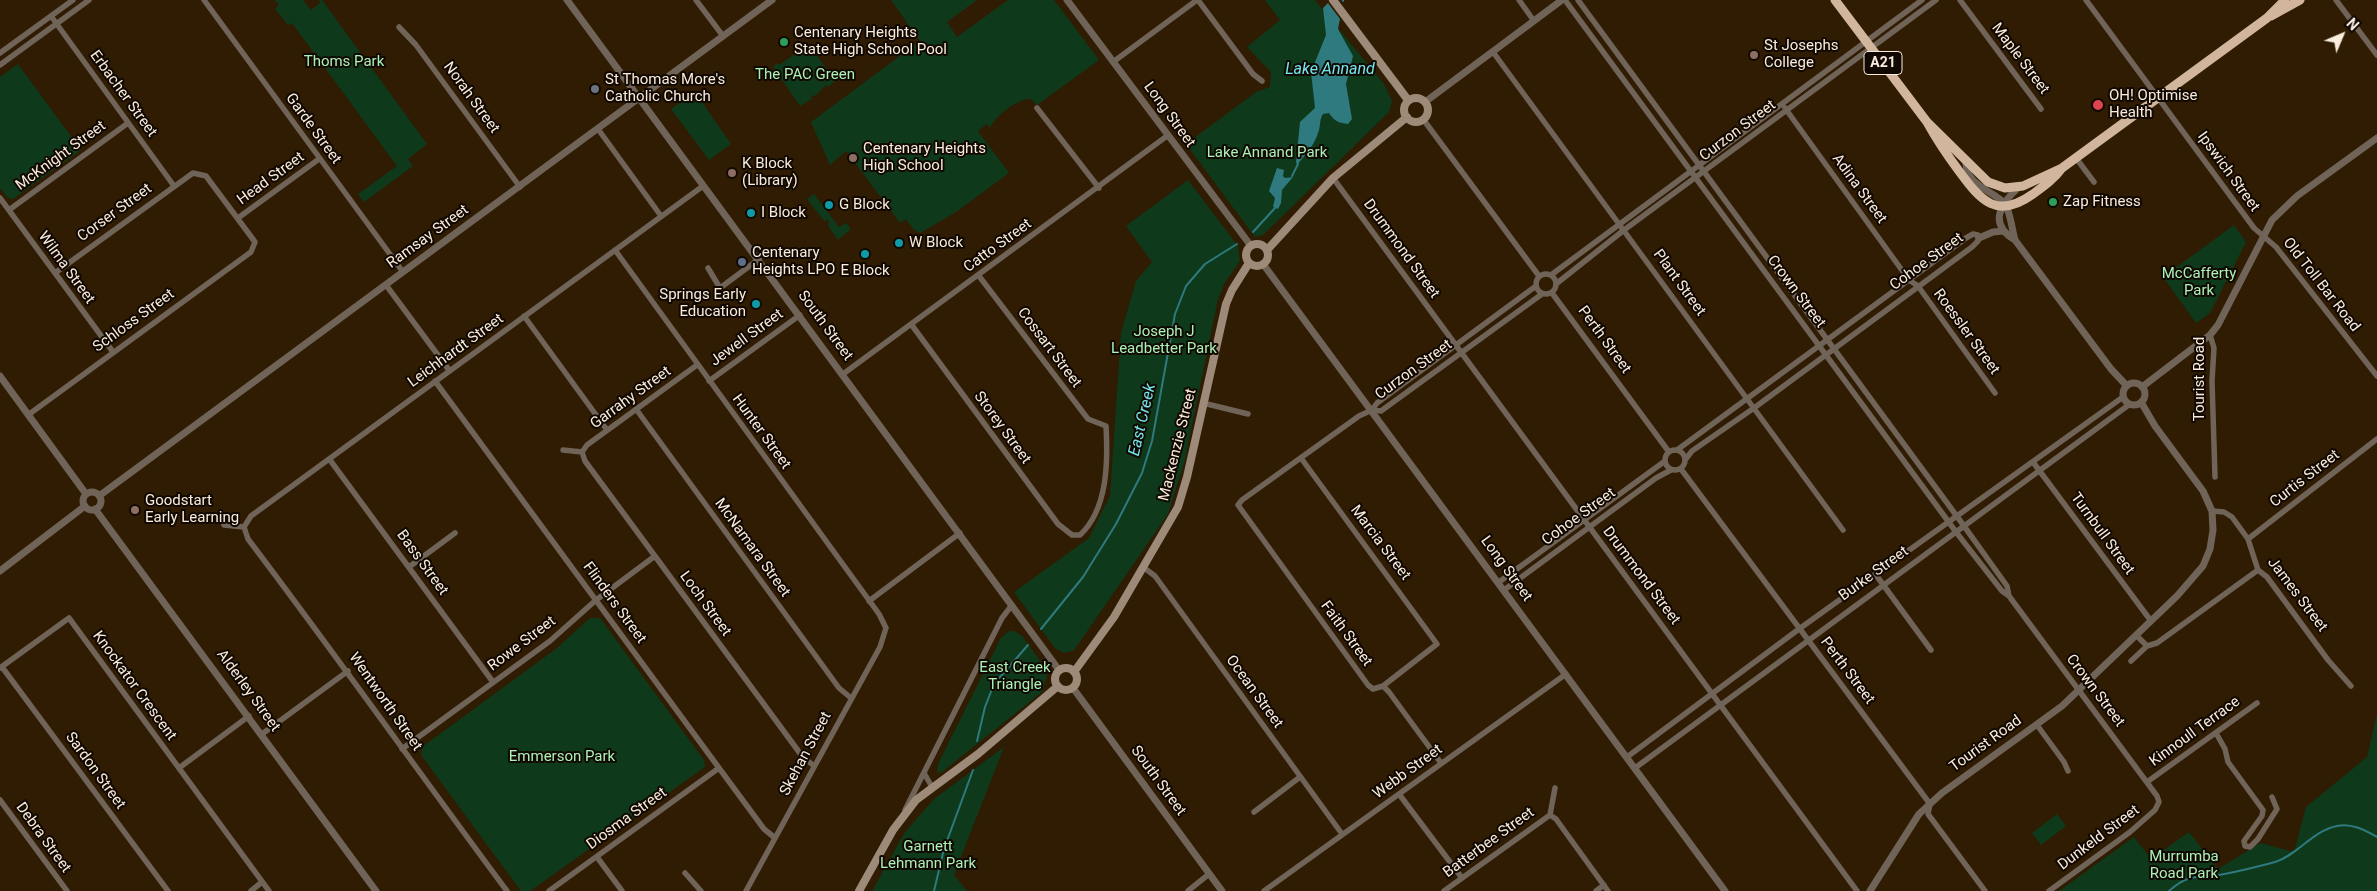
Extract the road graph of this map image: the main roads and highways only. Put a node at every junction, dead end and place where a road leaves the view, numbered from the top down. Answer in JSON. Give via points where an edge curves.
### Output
{"nodes":[{"id":1,"x":1334,"y":0,"type":"edge"},
{"id":2,"x":2285,"y":0,"type":"edge"},
{"id":3,"x":2300,"y":0,"type":"edge"},
{"id":4,"x":1837,"y":2,"type":"edge"},
{"id":5,"x":2267,"y":18,"type":"junction"},
{"id":6,"x":1408,"y":100,"type":"junction"},
{"id":7,"x":1407,"y":117,"type":"junction"},
{"id":8,"x":1928,"y":122,"type":"junction"},
{"id":9,"x":2062,"y":168,"type":"junction"},
{"id":10,"x":1267,"y":250,"type":"junction"},
{"id":11,"x":1249,"y":263,"type":"junction"},
{"id":12,"x":1074,"y":672,"type":"junction"},
{"id":13,"x":1058,"y":686,"type":"junction"},
{"id":14,"x":859,"y":891,"type":"edge"}],
"edges":[{"from":1,"to":6,"type":"main road"},
{"from":2,"to":5,"type":"highway"},
{"from":3,"to":5,"type":"highway"},
{"from":4,"to":8,"type":"highway","number":"A21"},
{"from":5,"to":9,"type":"highway"},
{"from":6,"to":7,"type":"main road","via":[[1404,107]]},
{"from":6,"to":7,"type":"main road","via":[[1415,98],[1424,102],[1428,110],[1423,119],[1414,121]]},
{"from":7,"to":10,"type":"main road","via":[[1333,178]]},
{"from":8,"to":9,"type":"highway","number":"A21","via":[[1988,182],[2005,188],[2018,187]]},
{"from":8,"to":9,"type":"highway","number":"A21","via":[[1939,144],[1975,193],[1989,204],[2021,202],[2054,178]]},
{"from":10,"to":11,"type":"main road","via":[[1263,264]]},
{"from":10,"to":11,"type":"main road","via":[[1262,245],[1251,246],[1246,254]]},
{"from":11,"to":12,"type":"main road","name":"Mackenzie Street","via":[[1226,304],[1180,500],[1144,567],[1098,641]]},
{"from":12,"to":13,"type":"main road","via":[[1076,682],[1072,688],[1066,690]]},
{"from":12,"to":13,"type":"main road","via":[[1067,668],[1060,670],[1055,678]]},
{"from":13,"to":14,"type":"main road","via":[[978,754],[932,787],[902,816]]}]}
